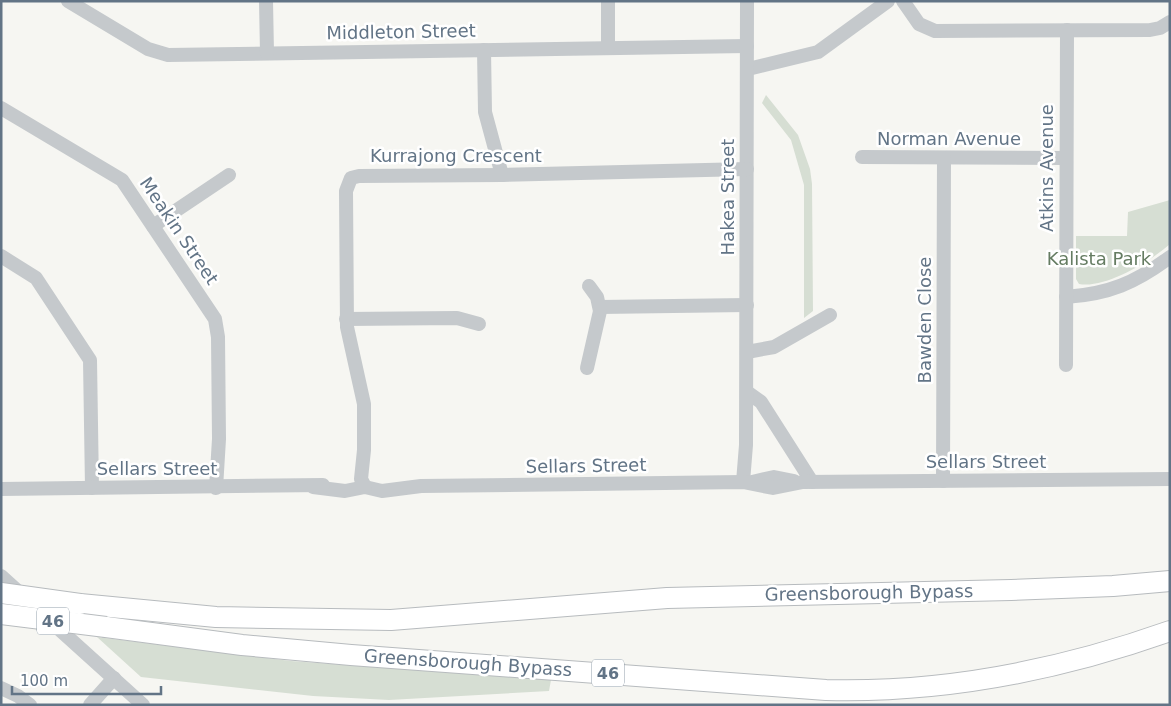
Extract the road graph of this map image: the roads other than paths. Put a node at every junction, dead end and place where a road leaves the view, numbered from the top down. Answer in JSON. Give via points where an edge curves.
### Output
{"nodes":[{"id":1,"x":68,"y":1,"type":"edge"},
{"id":2,"x":266,"y":1,"type":"edge"},
{"id":3,"x":608,"y":1,"type":"edge"},
{"id":4,"x":747,"y":1,"type":"edge"},
{"id":5,"x":888,"y":1,"type":"edge"},
{"id":6,"x":903,"y":1,"type":"edge"},
{"id":7,"x":1170,"y":22,"type":"edge"},
{"id":8,"x":1067,"y":30,"type":"junction"},
{"id":9,"x":747,"y":46,"type":"junction"},
{"id":10,"x":608,"y":48,"type":"junction"},
{"id":11,"x":484,"y":50,"type":"junction"},
{"id":12,"x":267,"y":52,"type":"junction"},
{"id":13,"x":748,"y":69,"type":"junction"},
{"id":14,"x":1,"y":108,"type":"edge"},
{"id":15,"x":862,"y":157,"type":"dead end"},
{"id":16,"x":944,"y":158,"type":"junction"},
{"id":17,"x":1066,"y":158,"type":"junction"},
{"id":18,"x":747,"y":169,"type":"junction"},
{"id":19,"x":229,"y":175,"type":"dead end"},
{"id":20,"x":502,"y":175,"type":"junction"},
{"id":21,"x":153,"y":226,"type":"junction"},
{"id":22,"x":1,"y":256,"type":"edge"},
{"id":23,"x":1170,"y":257,"type":"edge"},
{"id":24,"x":589,"y":286,"type":"dead end"},
{"id":25,"x":1066,"y":297,"type":"junction"},
{"id":26,"x":747,"y":305,"type":"junction"},
{"id":27,"x":600,"y":307,"type":"junction"},
{"id":28,"x":830,"y":315,"type":"dead end"},
{"id":29,"x":346,"y":318,"type":"junction"},
{"id":30,"x":479,"y":324,"type":"dead end"},
{"id":31,"x":747,"y":352,"type":"junction"},
{"id":32,"x":1066,"y":365,"type":"dead end"},
{"id":33,"x":587,"y":368,"type":"dead end"},
{"id":34,"x":747,"y":392,"type":"junction"},
{"id":35,"x":1170,"y":479,"type":"edge"},
{"id":36,"x":943,"y":481,"type":"junction"},
{"id":37,"x":365,"y":482,"type":"junction"},
{"id":38,"x":747,"y":482,"type":"junction"},
{"id":39,"x":807,"y":482,"type":"junction"},
{"id":40,"x":92,"y":488,"type":"junction"},
{"id":41,"x":219,"y":488,"type":"junction"},
{"id":42,"x":1,"y":489,"type":"edge"},
{"id":43,"x":1,"y":576,"type":"edge"},
{"id":44,"x":1170,"y":581,"type":"edge"},
{"id":45,"x":1,"y":592,"type":"edge"},
{"id":46,"x":1,"y":614,"type":"edge"},
{"id":47,"x":1161,"y":634,"type":"edge"},
{"id":48,"x":114,"y":678,"type":"junction"},
{"id":49,"x":1,"y":688,"type":"edge"},
{"id":50,"x":30,"y":705,"type":"edge"},
{"id":51,"x":90,"y":705,"type":"edge"},
{"id":52,"x":143,"y":705,"type":"edge"}],
"edges":[{"from":1,"to":12,"type":"street","name":"Middleton Street","via":[[158,53]]},
{"from":2,"to":12,"type":"street"},
{"from":3,"to":10,"type":"street"},
{"from":4,"to":9,"type":"street","name":"Hakea Street"},
{"from":5,"to":13,"type":"street","via":[[818,52]]},
{"from":6,"to":8,"type":"street","via":[[923,28],[935,31]]},
{"from":7,"to":8,"type":"street","via":[[1150,30]]},
{"from":8,"to":17,"type":"street","name":"Atkins Avenue"},
{"from":9,"to":10,"type":"street","name":"Middleton Street"},
{"from":9,"to":13,"type":"street","name":"Hakea Street"},
{"from":10,"to":11,"type":"street","name":"Middleton Street"},
{"from":11,"to":12,"type":"street","name":"Middleton Street"},
{"from":11,"to":20,"type":"street","via":[[485,112]]},
{"from":13,"to":18,"type":"street","name":"Hakea Street"},
{"from":14,"to":21,"type":"street","name":"Meakin Street","via":[[122,180]]},
{"from":15,"to":16,"type":"street","name":"Norman Avenue"},
{"from":16,"to":17,"type":"street","name":"Norman Avenue"},
{"from":16,"to":36,"type":"street","name":"Bawden Close"},
{"from":17,"to":25,"type":"street","name":"Atkins Avenue"},
{"from":18,"to":20,"type":"street","name":"Kurrajong Crescent"},
{"from":18,"to":26,"type":"street","name":"Hakea Street"},
{"from":19,"to":21,"type":"street"},
{"from":20,"to":29,"type":"street","name":"Kurrajong Crescent","via":[[351,178],[346,191]]},
{"from":21,"to":41,"type":"street","name":"Meakin Street","via":[[217,324]]},
{"from":22,"to":40,"type":"street","via":[[36,278],[90,360]]},
{"from":23,"to":25,"type":"street","via":[[1119,288]]},
{"from":24,"to":27,"type":"street"},
{"from":25,"to":32,"type":"street","name":"Atkins Avenue"},
{"from":26,"to":27,"type":"street"},
{"from":26,"to":31,"type":"street","name":"Hakea Street"},
{"from":27,"to":33,"type":"street"},
{"from":28,"to":31,"type":"street","via":[[774,347]]},
{"from":29,"to":30,"type":"street","via":[[457,318]]},
{"from":29,"to":37,"type":"street","name":"Kurrajong Crescent","via":[[364,404]]},
{"from":31,"to":34,"type":"street","name":"Hakea Street"},
{"from":34,"to":38,"type":"street","name":"Hakea Street"},
{"from":34,"to":39,"type":"street","via":[[762,402]]},
{"from":35,"to":36,"type":"street","name":"Sellars Street"},
{"from":36,"to":39,"type":"street","name":"Sellars Street"},
{"from":37,"to":38,"type":"street","name":"Sellars Street","via":[[382,491],[421,486]]},
{"from":37,"to":41,"type":"street","name":"Sellars Street","via":[[345,491],[313,487]]},
{"from":38,"to":39,"type":"street","name":"Sellars Street","via":[[773,488]]},
{"from":40,"to":41,"type":"street","name":"Sellars Street"},
{"from":40,"to":42,"type":"street","name":"Sellars Street"},
{"from":43,"to":48,"type":"street"},
{"from":44,"to":45,"type":"highway","name":"Greensborough Bypass","number":"46","bridge":true,"via":[[994,591],[668,598],[479,615],[362,620],[206,616],[80,604]]},
{"from":46,"to":47,"type":"highway","name":"Greensborough Bypass","number":"46","bridge":true,"via":[[233,644],[342,654],[826,690],[877,691],[949,685],[999,676]]},
{"from":48,"to":51,"type":"street"},
{"from":48,"to":52,"type":"street"},
{"from":49,"to":50,"type":"street"}]}
